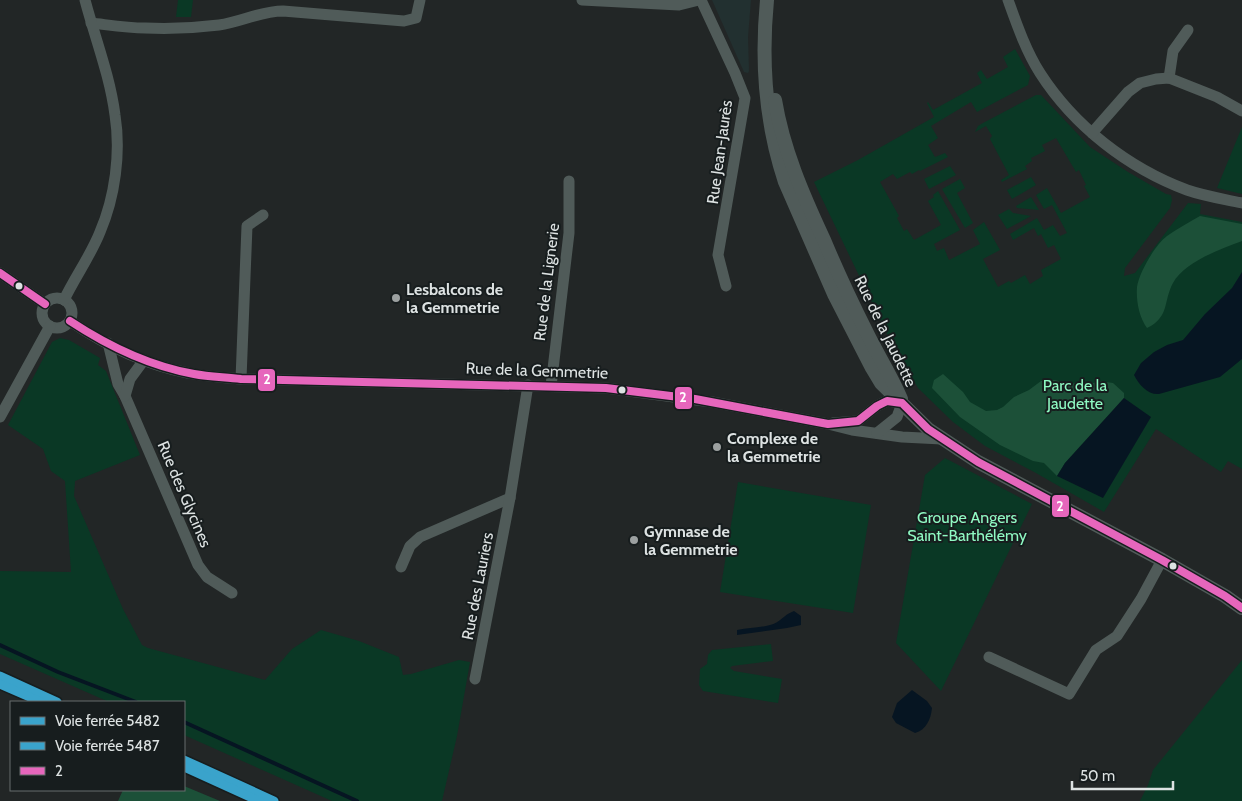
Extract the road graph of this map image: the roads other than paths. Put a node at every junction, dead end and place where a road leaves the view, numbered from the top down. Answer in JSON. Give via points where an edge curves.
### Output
{"nodes":[{"id":1,"x":85,"y":0,"type":"edge"},
{"id":2,"x":420,"y":0,"type":"edge"},
{"id":3,"x":582,"y":0,"type":"edge"},
{"id":4,"x":700,"y":0,"type":"edge"},
{"id":5,"x":767,"y":0,"type":"edge"},
{"id":6,"x":1008,"y":0,"type":"edge"},
{"id":7,"x":270,"y":5,"type":"edge"},
{"id":8,"x":91,"y":23,"type":"junction"},
{"id":9,"x":1188,"y":30,"type":"dead end"},
{"id":10,"x":764,"y":63,"type":"junction"},
{"id":11,"x":1169,"y":78,"type":"junction"},
{"id":12,"x":1242,"y":111,"type":"edge"},
{"id":13,"x":1092,"y":134,"type":"junction"},
{"id":14,"x":569,"y":181,"type":"dead end"},
{"id":15,"x":1242,"y":203,"type":"edge"},
{"id":16,"x":263,"y":215,"type":"dead end"},
{"id":17,"x":0,"y":273,"type":"edge"},
{"id":18,"x":726,"y":286,"type":"dead end"},
{"id":19,"x":64,"y":300,"type":"junction"},
{"id":20,"x":45,"y":304,"type":"junction"},
{"id":21,"x":70,"y":321,"type":"junction"},
{"id":22,"x":50,"y":326,"type":"junction"},
{"id":23,"x":108,"y":343,"type":"junction"},
{"id":24,"x":144,"y":360,"type":"junction"},
{"id":25,"x":241,"y":379,"type":"junction"},
{"id":26,"x":881,"y":384,"type":"junction"},
{"id":27,"x":528,"y":385,"type":"junction"},
{"id":28,"x":550,"y":386,"type":"junction"},
{"id":29,"x":126,"y":396,"type":"junction"},
{"id":30,"x":902,"y":404,"type":"junction"},
{"id":31,"x":877,"y":406,"type":"junction"},
{"id":32,"x":0,"y":416,"type":"edge"},
{"id":33,"x":828,"y":424,"type":"junction"},
{"id":34,"x":877,"y":433,"type":"junction"},
{"id":35,"x":942,"y":439,"type":"junction"},
{"id":36,"x":510,"y":498,"type":"junction"},
{"id":37,"x":1162,"y":560,"type":"junction"},
{"id":38,"x":401,"y":567,"type":"dead end"},
{"id":39,"x":232,"y":593,"type":"dead end"},
{"id":40,"x":1242,"y":608,"type":"edge"},
{"id":41,"x":989,"y":657,"type":"dead end"},
{"id":42,"x":475,"y":679,"type":"dead end"}],
"edges":[{"from":1,"to":8,"type":"street"},
{"from":2,"to":7,"type":"street","via":[[416,18],[404,22],[283,11]]},
{"from":3,"to":4,"type":"street","via":[[679,5]]},
{"from":4,"to":18,"type":"street","name":"Rue Jean-Jaurès","via":[[744,98],[718,255]]},
{"from":5,"to":10,"type":"street","name":"Rue de la Jaudette"},
{"from":6,"to":13,"type":"street","via":[[1040,73]]},
{"from":7,"to":8,"type":"street","via":[[259,16],[210,26],[146,28]]},
{"from":8,"to":19,"type":"street","via":[[115,114],[116,161],[108,211],[100,233]]},
{"from":9,"to":11,"type":"street","via":[[1173,51]]},
{"from":10,"to":26,"type":"street","name":"Rue de la Jaudette","via":[[769,124],[785,182],[834,294]]},
{"from":10,"to":30,"type":"street","name":"Rue de la Jaudette","via":[[798,184]]},
{"from":11,"to":12,"type":"street"},
{"from":11,"to":13,"type":"street","via":[[1140,83],[1128,92]]},
{"from":13,"to":15,"type":"street","via":[[1133,164],[1170,183]]},
{"from":14,"to":28,"type":"street","name":"Rue de la Lignerie","via":[[569,233]]},
{"from":16,"to":25,"type":"street","via":[[247,226]]},
{"from":17,"to":20,"type":"street"},
{"from":19,"to":20,"type":"street","via":[[56,298]]},
{"from":19,"to":21,"type":"street","via":[[71,306]]},
{"from":20,"to":22,"type":"street","via":[[42,314]]},
{"from":21,"to":22,"type":"street","via":[[59,327]]},
{"from":21,"to":23,"type":"street","name":"Rue de la Gemmetrie"},
{"from":22,"to":32,"type":"street"},
{"from":23,"to":24,"type":"street","name":"Rue de la Gemmetrie"},
{"from":23,"to":29,"type":"street","name":"Rue des Glycines","via":[[118,384]]},
{"from":24,"to":25,"type":"street","name":"Rue de la Gemmetrie","via":[[189,374]]},
{"from":24,"to":29,"type":"street","via":[[130,379]]},
{"from":25,"to":27,"type":"street","name":"Rue de la Gemmetrie"},
{"from":26,"to":30,"type":"street","name":"Rue de la Jaudette"},
{"from":26,"to":31,"type":"street"},
{"from":27,"to":28,"type":"street","name":"Rue de la Gemmetrie"},
{"from":27,"to":36,"type":"street","name":"Rue des Lauriers"},
{"from":28,"to":33,"type":"street","name":"Rue de la Gemmetrie","via":[[606,388],[696,399]]},
{"from":29,"to":39,"type":"street","name":"Rue des Glycines","via":[[198,564],[207,577]]},
{"from":30,"to":31,"type":"street","via":[[887,401]]},
{"from":30,"to":34,"type":"street","via":[[897,417]]},
{"from":30,"to":35,"type":"street"},
{"from":31,"to":33,"type":"street","name":"Rue de la Gemmetrie","via":[[858,421]]},
{"from":33,"to":34,"type":"street","name":"Rue de la Gemmetrie"},
{"from":34,"to":35,"type":"street","name":"Rue de la Gemmetrie"},
{"from":35,"to":37,"type":"street","via":[[978,462]]},
{"from":36,"to":38,"type":"street","name":"Rue des Lauriers","via":[[420,537],[410,546]]},
{"from":36,"to":42,"type":"street","name":"Rue des Lauriers"},
{"from":37,"to":40,"type":"street"},
{"from":37,"to":41,"type":"street","via":[[1117,636],[1096,650],[1069,694]]}]}
